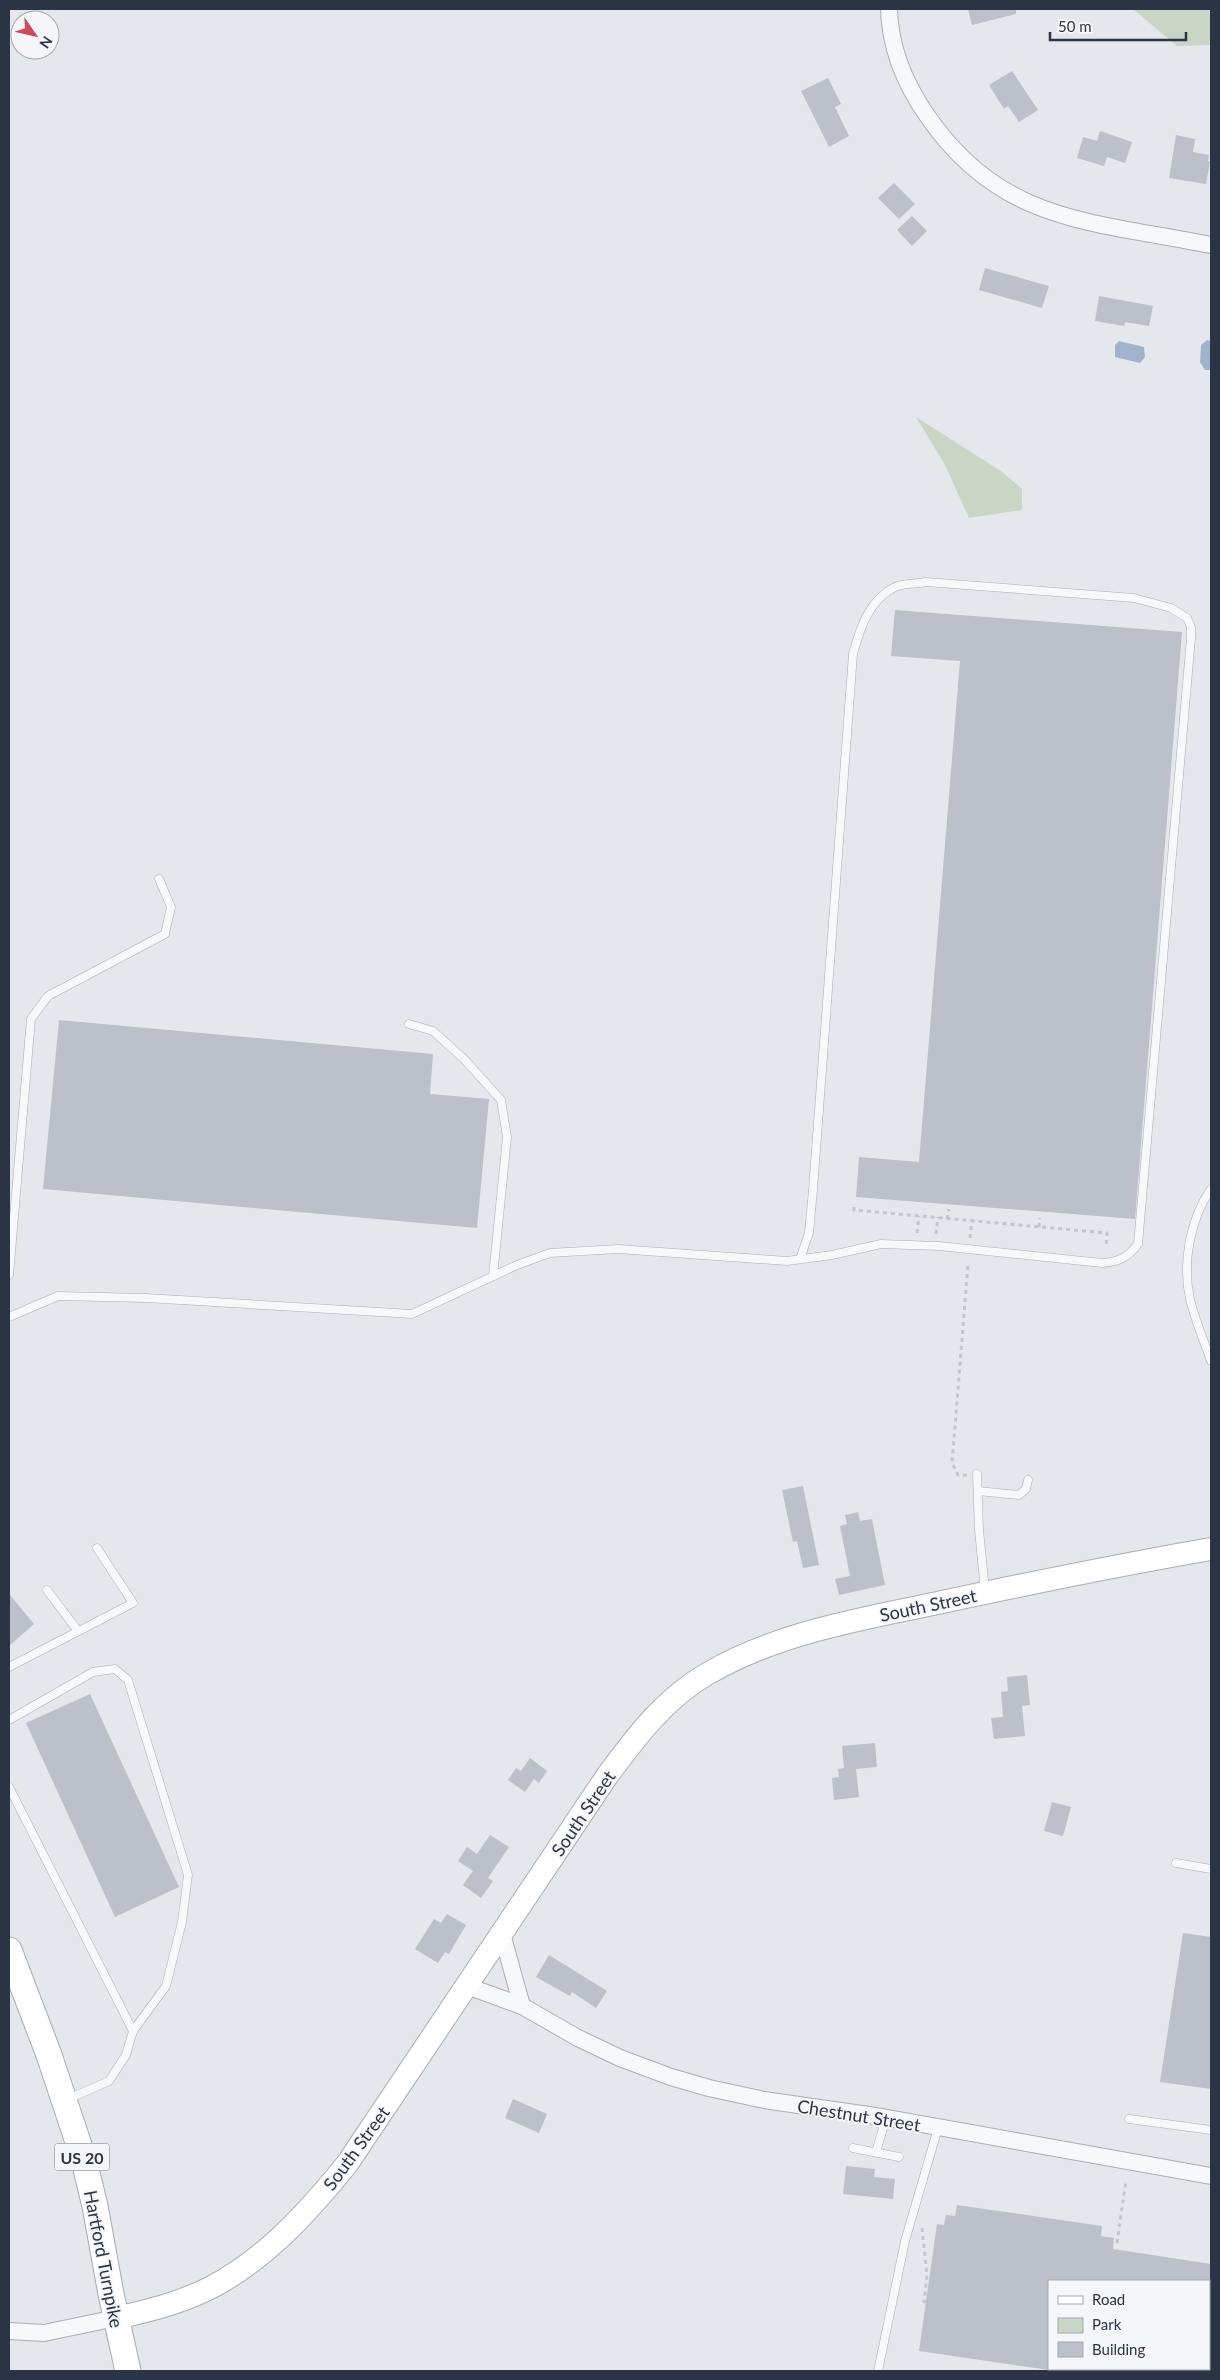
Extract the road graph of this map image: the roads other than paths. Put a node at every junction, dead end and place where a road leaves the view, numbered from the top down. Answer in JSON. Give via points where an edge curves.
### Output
{"nodes":[{"id":1,"x":889,"y":9,"type":"edge"},
{"id":2,"x":1211,"y":245,"type":"edge"},
{"id":3,"x":159,"y":879,"type":"dead end"},
{"id":4,"x":409,"y":1024,"type":"dead end"},
{"id":5,"x":1211,"y":1188,"type":"edge"},
{"id":6,"x":800,"y":1259,"type":"junction"},
{"id":7,"x":9,"y":1275,"type":"edge"},
{"id":8,"x":493,"y":1276,"type":"junction"},
{"id":9,"x":9,"y":1317,"type":"edge"},
{"id":10,"x":1211,"y":1361,"type":"edge"},
{"id":11,"x":977,"y":1474,"type":"dead end"},
{"id":12,"x":1028,"y":1480,"type":"dead end"},
{"id":13,"x":978,"y":1491,"type":"junction"},
{"id":14,"x":97,"y":1548,"type":"dead end"},
{"id":15,"x":1211,"y":1550,"type":"edge"},
{"id":16,"x":47,"y":1590,"type":"dead end"},
{"id":17,"x":985,"y":1592,"type":"junction"},
{"id":18,"x":78,"y":1631,"type":"junction"},
{"id":19,"x":9,"y":1667,"type":"edge"},
{"id":20,"x":9,"y":1720,"type":"edge"},
{"id":21,"x":9,"y":1787,"type":"edge"},
{"id":22,"x":1176,"y":1863,"type":"dead end"},
{"id":23,"x":1211,"y":1869,"type":"edge"},
{"id":24,"x":502,"y":1934,"type":"junction"},
{"id":25,"x":9,"y":1950,"type":"edge"},
{"id":26,"x":467,"y":1986,"type":"junction"},
{"id":27,"x":522,"y":2006,"type":"junction"},
{"id":28,"x":133,"y":2030,"type":"junction"},
{"id":29,"x":65,"y":2101,"type":"junction"},
{"id":30,"x":886,"y":2118,"type":"junction"},
{"id":31,"x":1129,"y":2119,"type":"dead end"},
{"id":32,"x":938,"y":2128,"type":"junction"},
{"id":33,"x":1211,"y":2130,"type":"edge"},
{"id":34,"x":853,"y":2148,"type":"dead end"},
{"id":35,"x":876,"y":2152,"type":"junction"},
{"id":36,"x":899,"y":2158,"type":"dead end"},
{"id":37,"x":1211,"y":2176,"type":"edge"},
{"id":38,"x":116,"y":2318,"type":"junction"},
{"id":39,"x":9,"y":2331,"type":"edge"},
{"id":40,"x":128,"y":2371,"type":"edge"},
{"id":41,"x":878,"y":2371,"type":"edge"}],
"edges":[{"from":1,"to":2,"type":"street","via":[[895,53],[908,84],[934,126],[975,171],[1002,190],[1042,210]]},
{"from":3,"to":7,"type":"lane","via":[[171,907],[165,934],[48,996],[31,1018]]},
{"from":4,"to":8,"type":"lane","via":[[433,1031],[501,1100],[507,1137]]},
{"from":5,"to":10,"type":"lane","via":[[1196,1217],[1187,1271],[1190,1299]]},
{"from":6,"to":6,"type":"lane","via":[[809,1233],[814,1190],[853,654],[861,624],[876,601],[896,587],[926,582],[1134,598],[1171,608],[1187,618],[1191,638],[1138,1244],[1129,1256],[1102,1263],[939,1246],[881,1244]]},
{"from":6,"to":8,"type":"lane","via":[[787,1261],[618,1249],[550,1253]]},
{"from":8,"to":9,"type":"lane","via":[[412,1314],[58,1296]]},
{"from":11,"to":13,"type":"lane"},
{"from":12,"to":13,"type":"lane","via":[[1026,1489],[1019,1495]]},
{"from":13,"to":17,"type":"lane"},
{"from":14,"to":18,"type":"lane","via":[[133,1603]]},
{"from":15,"to":17,"type":"street","name":"South Street","via":[[1094,1569]]},
{"from":16,"to":18,"type":"lane"},
{"from":17,"to":24,"type":"street","name":"South Street","via":[[802,1635],[735,1660],[684,1690],[667,1703],[631,1744]]},
{"from":18,"to":19,"type":"lane"},
{"from":20,"to":28,"type":"lane","via":[[93,1672],[115,1669],[128,1680],[188,1875],[182,1922],[166,1986]]},
{"from":21,"to":28,"type":"lane"},
{"from":22,"to":23,"type":"lane"},
{"from":24,"to":26,"type":"street","name":"South Street"},
{"from":24,"to":27,"type":"street"},
{"from":25,"to":29,"type":"main road","name":"Hartford Turnpike","number":"US 20"},
{"from":26,"to":27,"type":"street","name":"Chestnut Street"},
{"from":26,"to":38,"type":"street","name":"South Street","via":[[347,2164],[286,2233],[244,2267],[209,2288],[161,2308]]},
{"from":27,"to":30,"type":"street","name":"Chestnut Street","via":[[606,2052],[680,2080],[764,2100]]},
{"from":28,"to":29,"type":"lane","via":[[126,2054],[108,2081]]},
{"from":29,"to":38,"type":"main road","name":"Hartford Turnpike","number":"US 20","via":[[95,2206]]},
{"from":30,"to":32,"type":"street","name":"Chestnut Street"},
{"from":30,"to":35,"type":"lane"},
{"from":31,"to":33,"type":"lane"},
{"from":32,"to":37,"type":"street","name":"Chestnut Street"},
{"from":32,"to":41,"type":"lane","via":[[910,2222]]},
{"from":34,"to":35,"type":"lane"},
{"from":35,"to":36,"type":"lane"},
{"from":38,"to":39,"type":"street","via":[[44,2333]]},
{"from":38,"to":40,"type":"main road","name":"Hartford Turnpike","number":"US 20"}]}
